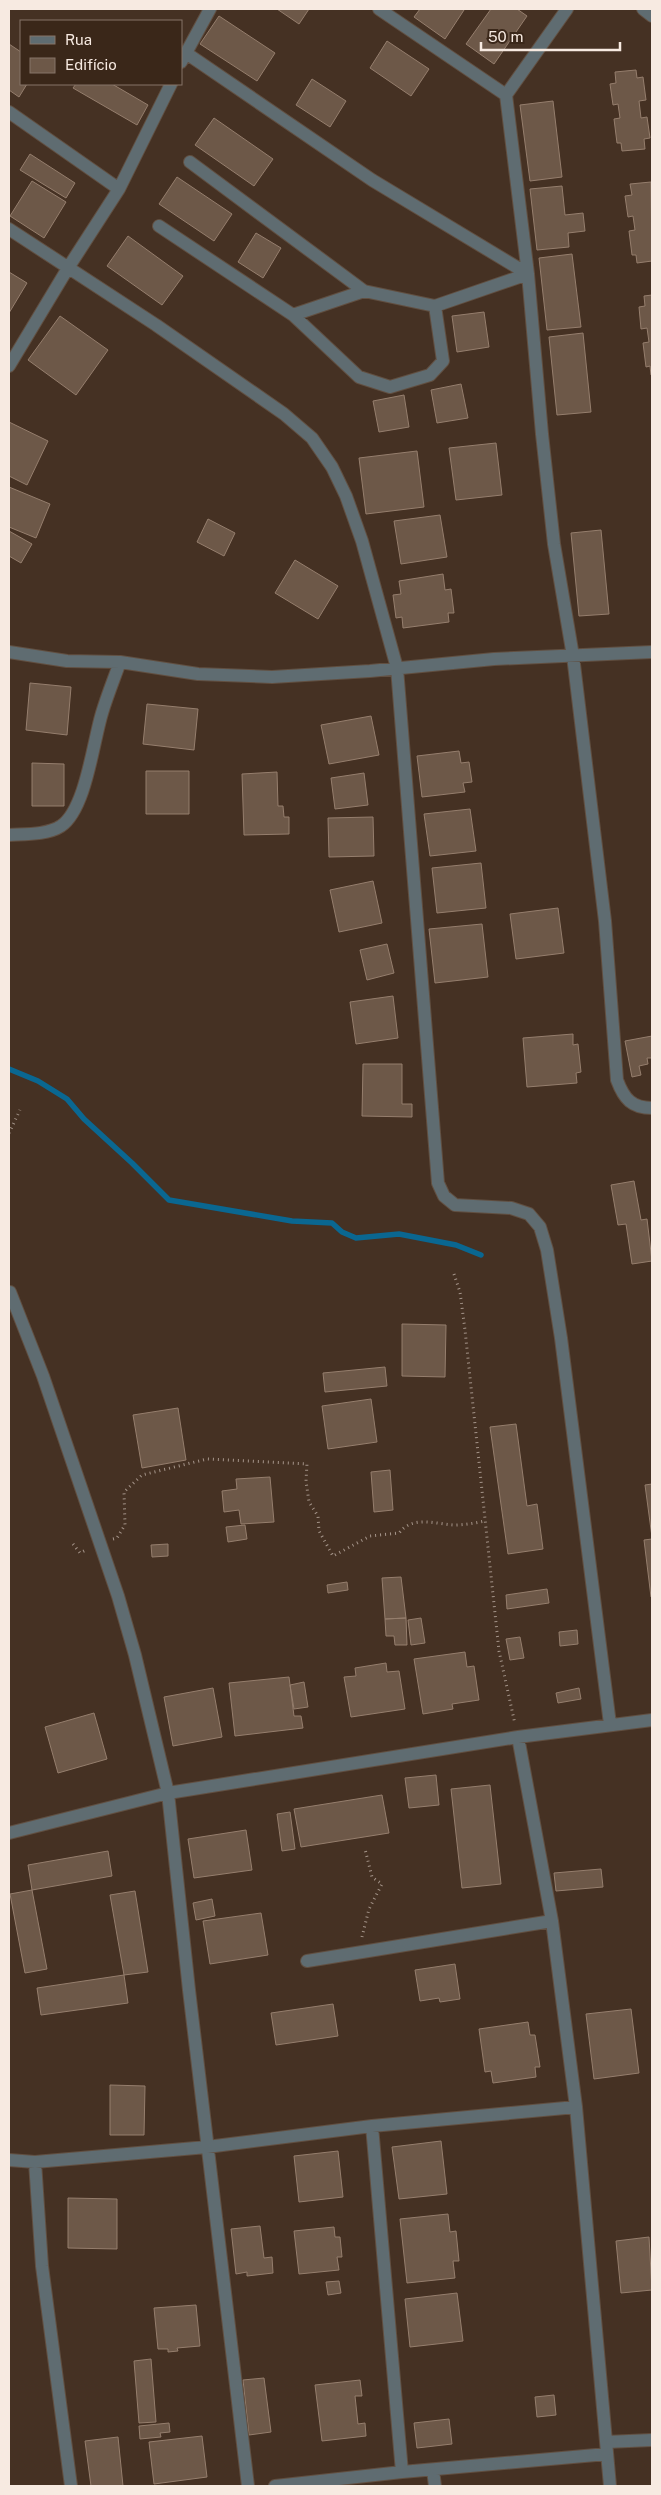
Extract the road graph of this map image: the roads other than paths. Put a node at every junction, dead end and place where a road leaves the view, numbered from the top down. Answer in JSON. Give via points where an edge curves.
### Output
{"nodes":[{"id":1,"x":210,"y":9,"type":"edge"},
{"id":2,"x":379,"y":9,"type":"edge"},
{"id":3,"x":568,"y":9,"type":"edge"},
{"id":4,"x":643,"y":9,"type":"edge"},
{"id":5,"x":652,"y":16,"type":"edge"},
{"id":6,"x":183,"y":58,"type":"edge"},
{"id":7,"x":171,"y":85,"type":"edge"},
{"id":8,"x":506,"y":95,"type":"junction"},
{"id":9,"x":9,"y":112,"type":"edge"},
{"id":10,"x":190,"y":162,"type":"dead end"},
{"id":11,"x":119,"y":189,"type":"junction"},
{"id":12,"x":158,"y":226,"type":"dead end"},
{"id":13,"x":9,"y":229,"type":"edge"},
{"id":14,"x":68,"y":268,"type":"junction"},
{"id":15,"x":528,"y":274,"type":"junction"},
{"id":16,"x":364,"y":291,"type":"junction"},
{"id":17,"x":435,"y":306,"type":"junction"},
{"id":18,"x":293,"y":315,"type":"junction"},
{"id":19,"x":9,"y":366,"type":"edge"},
{"id":20,"x":9,"y":652,"type":"edge"},
{"id":21,"x":652,"y":652,"type":"edge"},
{"id":22,"x":573,"y":656,"type":"junction"},
{"id":23,"x":120,"y":662,"type":"junction"},
{"id":24,"x":397,"y":668,"type":"junction"},
{"id":25,"x":9,"y":835,"type":"edge"},
{"id":26,"x":652,"y":1108,"type":"edge"},
{"id":27,"x":10,"y":1292,"type":"edge"},
{"id":28,"x":652,"y":1720,"type":"edge"},
{"id":29,"x":610,"y":1724,"type":"junction"},
{"id":30,"x":518,"y":1737,"type":"junction"},
{"id":31,"x":168,"y":1793,"type":"junction"},
{"id":32,"x":9,"y":1833,"type":"edge"},
{"id":33,"x":552,"y":1921,"type":"junction"},
{"id":34,"x":306,"y":1961,"type":"dead end"},
{"id":35,"x":576,"y":2107,"type":"junction"},
{"id":36,"x":372,"y":2126,"type":"junction"},
{"id":37,"x":207,"y":2147,"type":"junction"},
{"id":38,"x":9,"y":2160,"type":"edge"},
{"id":39,"x":35,"y":2162,"type":"junction"},
{"id":40,"x":652,"y":2440,"type":"edge"},
{"id":41,"x":607,"y":2448,"type":"junction"},
{"id":42,"x":433,"y":2470,"type":"junction"},
{"id":43,"x":402,"y":2472,"type":"junction"},
{"id":44,"x":71,"y":2486,"type":"edge"},
{"id":45,"x":248,"y":2486,"type":"edge"},
{"id":46,"x":275,"y":2486,"type":"edge"},
{"id":47,"x":434,"y":2486,"type":"edge"},
{"id":48,"x":610,"y":2486,"type":"edge"}],
"edges":[{"from":1,"to":6,"type":"street"},
{"from":2,"to":8,"type":"street"},
{"from":3,"to":8,"type":"street"},
{"from":4,"to":5,"type":"street"},
{"from":6,"to":15,"type":"street","via":[[372,180]]},
{"from":7,"to":11,"type":"street"},
{"from":8,"to":15,"type":"street"},
{"from":9,"to":11,"type":"street"},
{"from":10,"to":16,"type":"street"},
{"from":11,"to":14,"type":"street"},
{"from":12,"to":18,"type":"street"},
{"from":13,"to":14,"type":"street"},
{"from":14,"to":19,"type":"street"},
{"from":14,"to":24,"type":"street","via":[[252,390],[312,438],[332,467],[346,496]]},
{"from":15,"to":17,"type":"street"},
{"from":15,"to":22,"type":"street","via":[[554,544]]},
{"from":16,"to":17,"type":"street"},
{"from":16,"to":18,"type":"street"},
{"from":17,"to":18,"type":"street","via":[[443,361],[430,375],[390,387],[359,377]]},
{"from":20,"to":23,"type":"street","via":[[67,661]]},
{"from":21,"to":22,"type":"street"},
{"from":22,"to":24,"type":"street"},
{"from":22,"to":26,"type":"street","via":[[605,921],[617,1080],[629,1102],[640,1108]]},
{"from":23,"to":24,"type":"street","via":[[198,674],[252,677]]},
{"from":23,"to":25,"type":"street","via":[[102,712],[83,786],[66,822],[51,830]]},
{"from":24,"to":29,"type":"street","via":[[438,1183],[444,1196],[456,1205],[511,1208],[530,1214],[540,1227],[562,1338]]},
{"from":27,"to":31,"type":"street","via":[[43,1376],[100,1544],[135,1655]]},
{"from":28,"to":29,"type":"street"},
{"from":29,"to":30,"type":"street"},
{"from":30,"to":31,"type":"street"},
{"from":30,"to":33,"type":"street"},
{"from":31,"to":32,"type":"street"},
{"from":31,"to":37,"type":"street"},
{"from":33,"to":34,"type":"street"},
{"from":33,"to":35,"type":"street"},
{"from":35,"to":36,"type":"street"},
{"from":35,"to":41,"type":"street"},
{"from":36,"to":37,"type":"street"},
{"from":36,"to":43,"type":"street"},
{"from":37,"to":39,"type":"street"},
{"from":37,"to":45,"type":"street"},
{"from":38,"to":39,"type":"street"},
{"from":39,"to":44,"type":"street","via":[[42,2266]]},
{"from":40,"to":41,"type":"street"},
{"from":41,"to":42,"type":"street"},
{"from":41,"to":48,"type":"street"},
{"from":42,"to":43,"type":"street"},
{"from":42,"to":47,"type":"street"},
{"from":43,"to":46,"type":"street"}]}
